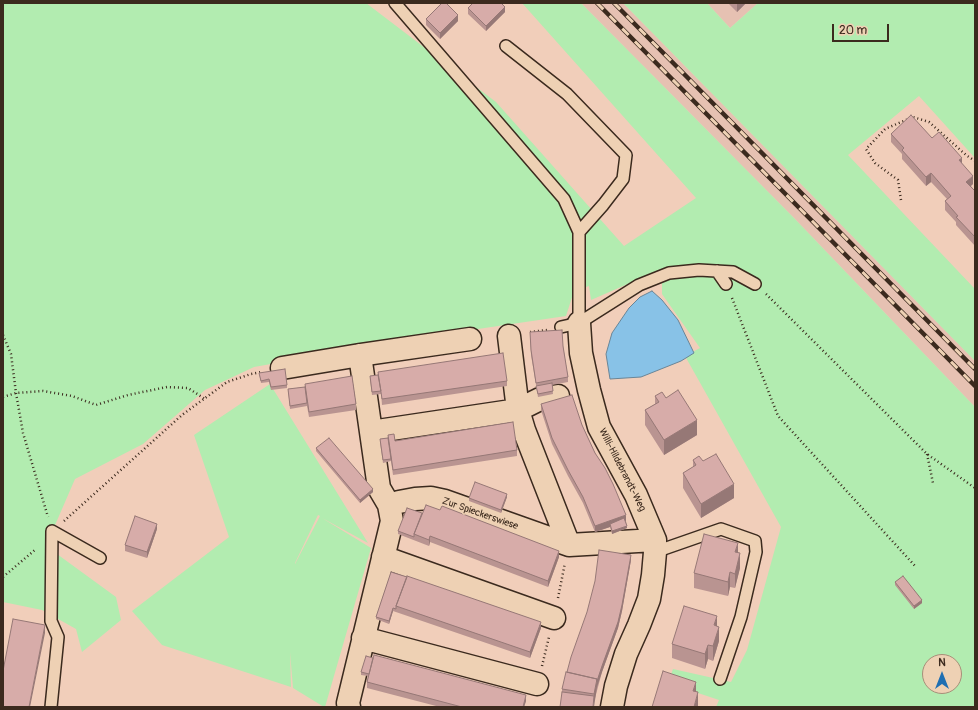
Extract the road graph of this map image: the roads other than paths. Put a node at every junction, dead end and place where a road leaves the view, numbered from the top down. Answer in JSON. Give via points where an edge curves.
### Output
{"nodes":[{"id":1,"x":395,"y":3,"type":"edge"},
{"id":2,"x":506,"y":46,"type":"dead end"},
{"id":3,"x":578,"y":232,"type":"junction"},
{"id":4,"x":717,"y":271,"type":"junction"},
{"id":5,"x":726,"y":284,"type":"road end"},
{"id":6,"x":755,"y":284,"type":"road end"},
{"id":7,"x":570,"y":325,"type":"junction"},
{"id":8,"x":509,"y":336,"type":"dead end"},
{"id":9,"x":470,"y":339,"type":"dead end"},
{"id":10,"x":360,"y":355,"type":"junction"},
{"id":11,"x":282,"y":368,"type":"edge"},
{"id":12,"x":574,"y":393,"type":"junction"},
{"id":13,"x":518,"y":410,"type":"junction"},
{"id":14,"x":371,"y":432,"type":"junction"},
{"id":15,"x":390,"y":505,"type":"junction"},
{"id":16,"x":569,"y":546,"type":"junction"},
{"id":17,"x":655,"y":546,"type":"junction"},
{"id":18,"x":383,"y":557,"type":"junction"},
{"id":19,"x":100,"y":558,"type":"dead end"},
{"id":20,"x":554,"y":618,"type":"dead end"},
{"id":21,"x":363,"y":638,"type":"junction"},
{"id":22,"x":720,"y":679,"type":"dead end"},
{"id":23,"x":537,"y":684,"type":"dead end"},
{"id":24,"x":51,"y":707,"type":"edge"},
{"id":25,"x":349,"y":707,"type":"edge"},
{"id":26,"x":612,"y":707,"type":"edge"}],
"edges":[{"from":1,"to":3,"type":"lane","via":[[564,199]]},
{"from":2,"to":3,"type":"lane","via":[[567,94],[626,155],[623,179]]},
{"from":3,"to":7,"type":"lane"},
{"from":4,"to":5,"type":"lane"},
{"from":4,"to":6,"type":"lane","via":[[733,272]]},
{"from":4,"to":7,"type":"lane","via":[[669,273],[639,285]]},
{"from":7,"to":12,"type":"street","name":"Willi-Hildebrandt-Weg","via":[[580,353]]},
{"from":8,"to":13,"type":"street"},
{"from":9,"to":10,"type":"street"},
{"from":10,"to":11,"type":"street"},
{"from":10,"to":14,"type":"street"},
{"from":12,"to":13,"type":"street","via":[[540,399]]},
{"from":12,"to":17,"type":"street","name":"Willi-Hildebrandt-Weg","via":[[599,427],[636,494]]},
{"from":13,"to":14,"type":"street"},
{"from":13,"to":16,"type":"street"},
{"from":14,"to":15,"type":"street","via":[[379,488]]},
{"from":15,"to":16,"type":"street","name":"Zur Spieckerswiese","via":[[415,499],[431,498],[445,501]]},
{"from":15,"to":18,"type":"street","via":[[392,521]]},
{"from":16,"to":17,"type":"street","name":"Zur Spieckerswiese"},
{"from":17,"to":22,"type":"lane","via":[[721,529],[755,541],[756,552],[741,617]]},
{"from":17,"to":26,"type":"street","name":"Willi-Hildebrandt-Weg","via":[[649,599],[626,654]]},
{"from":18,"to":20,"type":"street"},
{"from":18,"to":21,"type":"street"},
{"from":19,"to":24,"type":"lane","via":[[52,531],[52,621],[58,637]]},
{"from":21,"to":23,"type":"street"},
{"from":21,"to":25,"type":"street"}]}
